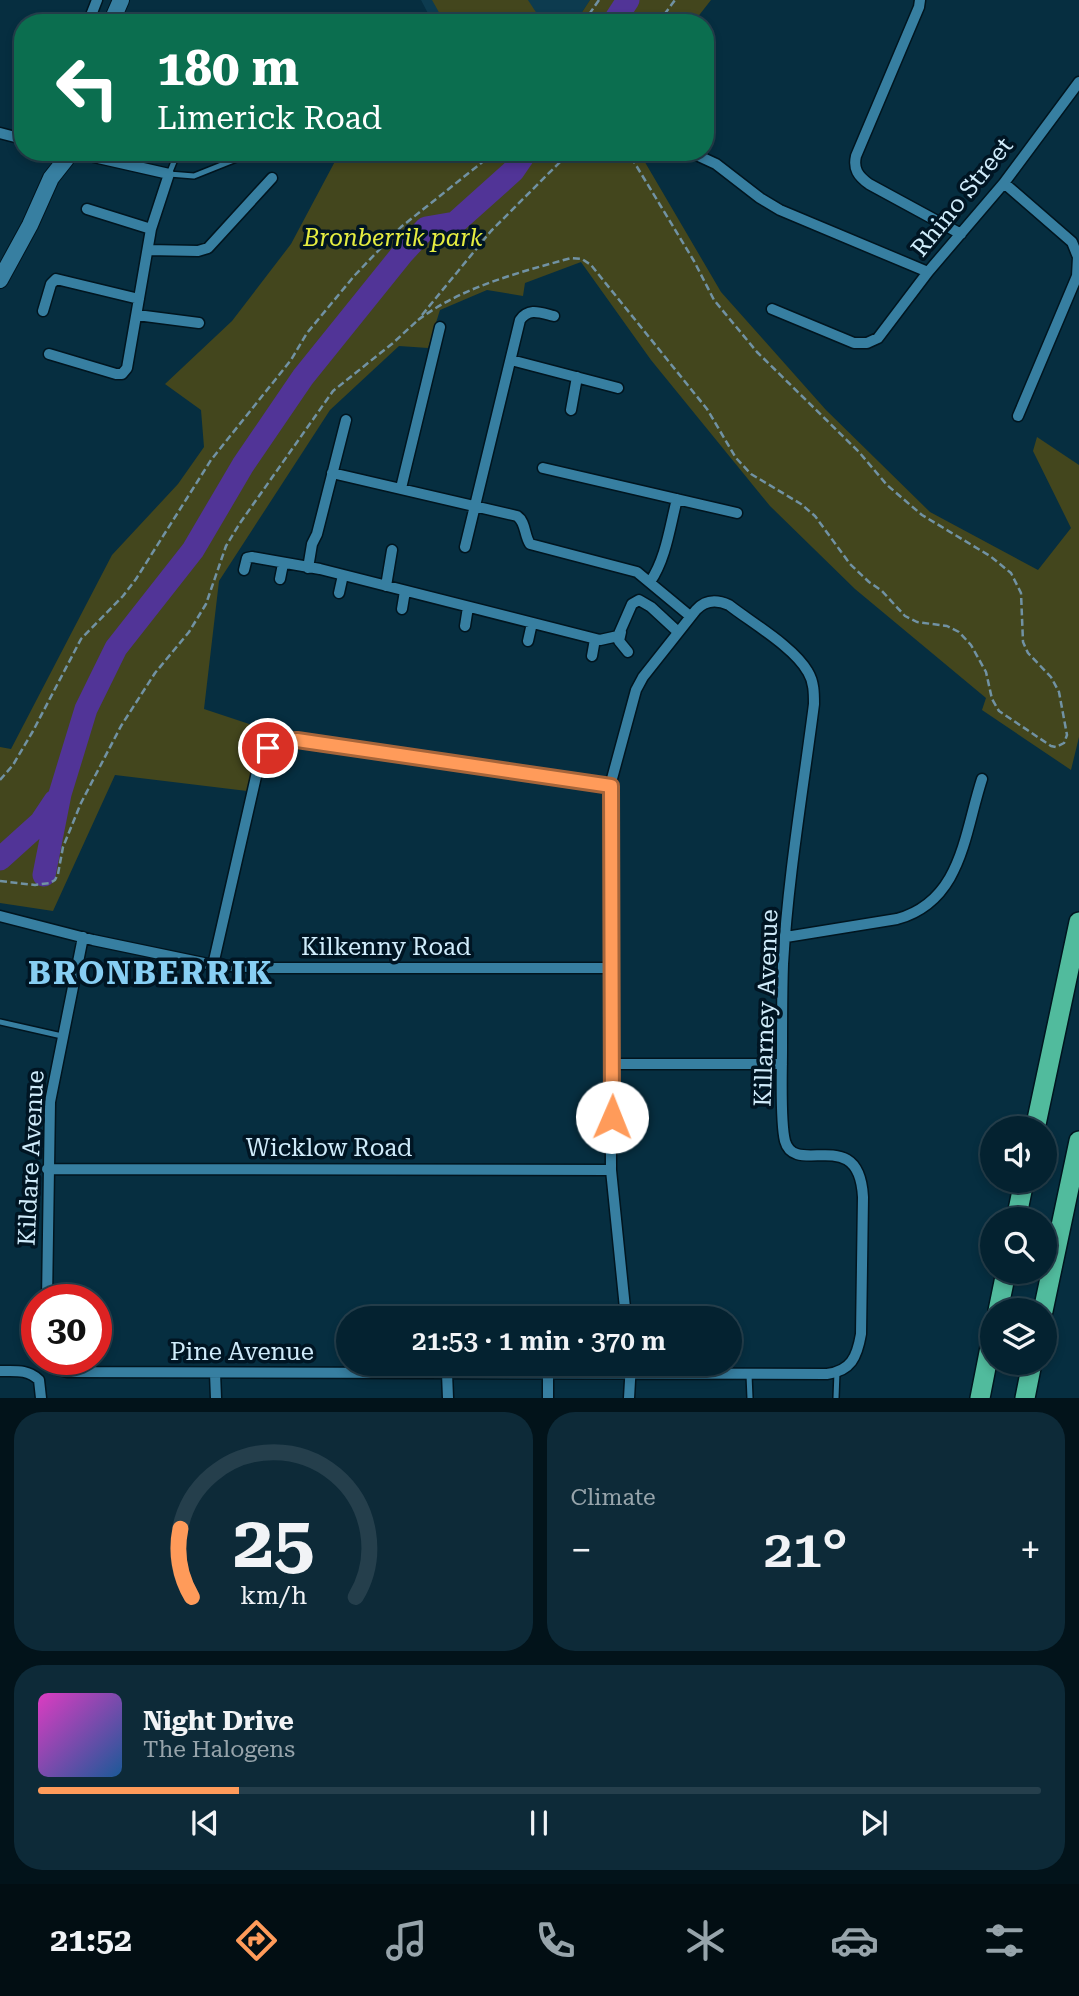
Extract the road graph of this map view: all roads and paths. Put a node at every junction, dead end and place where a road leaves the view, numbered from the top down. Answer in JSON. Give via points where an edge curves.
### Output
{"nodes":[{"id":1,"x":920,"y":0,"type":"edge"},
{"id":2,"x":1079,"y":82,"type":"edge"},
{"id":3,"x":61,"y":161,"type":"edge"},
{"id":4,"x":111,"y":161,"type":"edge"},
{"id":5,"x":126,"y":161,"type":"edge"},
{"id":6,"x":174,"y":161,"type":"edge"},
{"id":7,"x":232,"y":161,"type":"edge"},
{"id":8,"x":484,"y":161,"type":"edge"},
{"id":9,"x":561,"y":161,"type":"edge"},
{"id":10,"x":633,"y":161,"type":"edge"},
{"id":11,"x":708,"y":161,"type":"edge"},
{"id":12,"x":125,"y":165,"type":"junction"},
{"id":13,"x":169,"y":174,"type":"junction"},
{"id":14,"x":272,"y":178,"type":"dead end"},
{"id":15,"x":1004,"y":183,"type":"junction"},
{"id":16,"x":87,"y":209,"type":"dead end"},
{"id":17,"x":151,"y":229,"type":"junction"},
{"id":18,"x":961,"y":234,"type":"junction"},
{"id":19,"x":148,"y":250,"type":"junction"},
{"id":20,"x":928,"y":272,"type":"junction"},
{"id":21,"x":0,"y":280,"type":"edge"},
{"id":22,"x":139,"y":299,"type":"junction"},
{"id":23,"x":772,"y":309,"type":"dead end"},
{"id":24,"x":43,"y":311,"type":"dead end"},
{"id":25,"x":137,"y":315,"type":"junction"},
{"id":26,"x":554,"y":316,"type":"dead end"},
{"id":27,"x":418,"y":320,"type":"junction"},
{"id":28,"x":199,"y":323,"type":"dead end"},
{"id":29,"x":440,"y":327,"type":"dead end"},
{"id":30,"x":49,"y":354,"type":"dead end"},
{"id":31,"x":511,"y":360,"type":"junction"},
{"id":32,"x":578,"y":377,"type":"junction"},
{"id":33,"x":618,"y":388,"type":"dead end"},
{"id":34,"x":571,"y":410,"type":"dead end"},
{"id":35,"x":1018,"y":416,"type":"dead end"},
{"id":36,"x":346,"y":420,"type":"dead end"},
{"id":37,"x":543,"y":468,"type":"dead end"},
{"id":38,"x":332,"y":473,"type":"junction"},
{"id":39,"x":401,"y":488,"type":"junction"},
{"id":40,"x":677,"y":499,"type":"junction"},
{"id":41,"x":476,"y":506,"type":"junction"},
{"id":42,"x":737,"y":513,"type":"dead end"},
{"id":43,"x":465,"y":547,"type":"dead end"},
{"id":44,"x":276,"y":549,"type":"dead end"},
{"id":45,"x":392,"y":550,"type":"dead end"},
{"id":46,"x":320,"y":557,"type":"dead end"},
{"id":47,"x":277,"y":563,"type":"junction"},
{"id":48,"x":314,"y":569,"type":"junction"},
{"id":49,"x":244,"y":570,"type":"dead end"},
{"id":50,"x":343,"y":575,"type":"junction"},
{"id":51,"x":280,"y":579,"type":"dead end"},
{"id":52,"x":645,"y":583,"type":"junction"},
{"id":53,"x":396,"y":586,"type":"junction"},
{"id":54,"x":339,"y":593,"type":"dead end"},
{"id":55,"x":634,"y":601,"type":"junction"},
{"id":56,"x":468,"y":607,"type":"junction"},
{"id":57,"x":402,"y":609,"type":"dead end"},
{"id":58,"x":690,"y":616,"type":"junction"},
{"id":59,"x":532,"y":623,"type":"junction"},
{"id":60,"x":583,"y":623,"type":"dead end"},
{"id":61,"x":465,"y":626,"type":"dead end"},
{"id":62,"x":621,"y":632,"type":"junction"},
{"id":63,"x":678,"y":632,"type":"junction"},
{"id":64,"x":580,"y":635,"type":"junction"},
{"id":65,"x":595,"y":639,"type":"junction"},
{"id":66,"x":528,"y":641,"type":"dead end"},
{"id":67,"x":628,"y":652,"type":"dead end"},
{"id":68,"x":592,"y":656,"type":"dead end"},
{"id":69,"x":982,"y":779,"type":"dead end"},
{"id":70,"x":0,"y":780,"type":"edge"},
{"id":71,"x":611,"y":786,"type":"junction"},
{"id":72,"x":0,"y":881,"type":"edge"},
{"id":73,"x":0,"y":916,"type":"edge"},
{"id":74,"x":1079,"y":922,"type":"edge"},
{"id":75,"x":83,"y":937,"type":"junction"},
{"id":76,"x":786,"y":937,"type":"junction"},
{"id":77,"x":213,"y":965,"type":"junction"},
{"id":78,"x":610,"y":968,"type":"junction"},
{"id":79,"x":0,"y":1022,"type":"edge"},
{"id":80,"x":62,"y":1036,"type":"junction"},
{"id":81,"x":612,"y":1064,"type":"junction"},
{"id":82,"x":782,"y":1064,"type":"junction"},
{"id":83,"x":1038,"y":1116,"type":"edge"},
{"id":84,"x":1079,"y":1142,"type":"edge"},
{"id":85,"x":47,"y":1169,"type":"junction"},
{"id":86,"x":611,"y":1170,"type":"junction"},
{"id":87,"x":47,"y":1284,"type":"edge"},
{"id":88,"x":1046,"y":1298,"type":"edge"},
{"id":89,"x":625,"y":1306,"type":"edge"},
{"id":90,"x":0,"y":1371,"type":"edge"},
{"id":91,"x":112,"y":1372,"type":"edge"},
{"id":92,"x":837,"y":1372,"type":"junction"},
{"id":93,"x":215,"y":1373,"type":"junction"},
{"id":94,"x":336,"y":1373,"type":"edge"},
{"id":95,"x":742,"y":1375,"type":"edge"},
{"id":96,"x":748,"y":1375,"type":"junction"},
{"id":97,"x":985,"y":1375,"type":"edge"},
{"id":98,"x":1030,"y":1375,"type":"edge"},
{"id":99,"x":447,"y":1376,"type":"edge"},
{"id":100,"x":548,"y":1376,"type":"edge"},
{"id":101,"x":631,"y":1376,"type":"edge"},
{"id":102,"x":41,"y":1398,"type":"edge"},
{"id":103,"x":216,"y":1398,"type":"edge"},
{"id":104,"x":448,"y":1398,"type":"edge"},
{"id":105,"x":548,"y":1398,"type":"edge"},
{"id":106,"x":629,"y":1398,"type":"edge"},
{"id":107,"x":750,"y":1398,"type":"edge"},
{"id":108,"x":836,"y":1398,"type":"edge"},
{"id":109,"x":980,"y":1398,"type":"edge"},
{"id":110,"x":1025,"y":1398,"type":"edge"}],
"edges":[{"from":1,"to":18,"type":"street","via":[[855,167],[869,184]]},
{"from":2,"to":15,"type":"street","name":"Rhino Street"},
{"from":3,"to":21,"type":"street"},
{"from":4,"to":12,"type":"street"},
{"from":5,"to":12,"type":"lane"},
{"from":6,"to":13,"type":"lane"},
{"from":7,"to":13,"type":"lane","via":[[194,176]]},
{"from":8,"to":70,"type":"path","via":[[401,228],[313,326],[211,460],[136,579],[80,639],[33,731]]},
{"from":9,"to":27,"type":"path","via":[[491,231]]},
{"from":10,"to":27,"type":"path","via":[[714,300],[757,352],[887,485],[922,515],[1011,573],[1021,593],[1023,642],[1059,692],[1065,743],[1051,746],[999,712],[986,672],[959,632],[905,616],[850,564],[801,503],[751,474],[706,409],[591,264],[571,258],[482,285]]},
{"from":11,"to":20,"type":"street","via":[[780,210]]},
{"from":12,"to":13,"type":"street"},
{"from":13,"to":17,"type":"street"},
{"from":14,"to":19,"type":"street","via":[[208,248]]},
{"from":15,"to":18,"type":"street","name":"Rhino Street"},
{"from":15,"to":35,"type":"street","via":[[1072,242],[1078,257],[1077,276]]},
{"from":16,"to":17,"type":"street"},
{"from":17,"to":19,"type":"street"},
{"from":18,"to":20,"type":"street","name":"Rhino Street"},
{"from":19,"to":22,"type":"street"},
{"from":20,"to":23,"type":"street","name":"Rhino Street","via":[[878,338],[867,344]]},
{"from":22,"to":24,"type":"street","via":[[61,279],[51,284]]},
{"from":22,"to":25,"type":"street"},
{"from":25,"to":28,"type":"street"},
{"from":25,"to":30,"type":"street","via":[[130,359],[122,374]]},
{"from":26,"to":31,"type":"street","via":[[531,311],[523,316]]},
{"from":27,"to":72,"type":"path","via":[[333,391],[240,523],[226,546],[206,604],[121,726],[81,803],[55,880],[35,885]]},
{"from":29,"to":39,"type":"street"},
{"from":31,"to":32,"type":"street"},
{"from":31,"to":41,"type":"street"},
{"from":32,"to":33,"type":"street"},
{"from":32,"to":34,"type":"street"},
{"from":36,"to":38,"type":"street"},
{"from":37,"to":40,"type":"street"},
{"from":38,"to":39,"type":"street"},
{"from":38,"to":48,"type":"street","via":[[312,544]]},
{"from":39,"to":41,"type":"street"},
{"from":40,"to":42,"type":"street"},
{"from":40,"to":52,"type":"street","via":[[662,558]]},
{"from":41,"to":43,"type":"street"},
{"from":41,"to":52,"type":"street","via":[[521,519],[530,544],[636,572]]},
{"from":44,"to":47,"type":"street"},
{"from":45,"to":53,"type":"street"},
{"from":46,"to":48,"type":"street"},
{"from":47,"to":48,"type":"street"},
{"from":47,"to":49,"type":"street","via":[[252,556]]},
{"from":47,"to":51,"type":"street"},
{"from":48,"to":50,"type":"street"},
{"from":50,"to":53,"type":"street","via":[[372,577]]},
{"from":50,"to":54,"type":"street"},
{"from":52,"to":55,"type":"street"},
{"from":52,"to":58,"type":"street"},
{"from":53,"to":56,"type":"street","via":[[456,598]]},
{"from":53,"to":57,"type":"street"},
{"from":55,"to":62,"type":"street"},
{"from":55,"to":63,"type":"street","via":[[650,607]]},
{"from":56,"to":59,"type":"street","via":[[518,613]]},
{"from":56,"to":61,"type":"street"},
{"from":58,"to":63,"type":"street"},
{"from":58,"to":76,"type":"street","name":"Killarney Avenue","via":[[704,603],[723,603],[799,659],[813,686]]},
{"from":59,"to":64,"type":"street"},
{"from":59,"to":66,"type":"street"},
{"from":60,"to":64,"type":"street"},
{"from":62,"to":65,"type":"street","via":[[612,639]]},
{"from":62,"to":67,"type":"street","via":[[619,641]]},
{"from":63,"to":71,"type":"street","via":[[636,690]]},
{"from":64,"to":65,"type":"street"},
{"from":65,"to":68,"type":"street"},
{"from":69,"to":76,"type":"street","via":[[952,877],[929,905],[897,919]]},
{"from":71,"to":77,"type":"street","via":[[297,740],[274,744],[259,765]]},
{"from":71,"to":78,"type":"street"},
{"from":73,"to":75,"type":"street","name":"Kilkenny Road"},
{"from":74,"to":83,"type":"highway"},
{"from":75,"to":77,"type":"street","name":"Kilkenny Road"},
{"from":75,"to":80,"type":"street","name":"Kildare Avenue"},
{"from":76,"to":82,"type":"street","name":"Killarney Avenue"},
{"from":77,"to":78,"type":"street","name":"Kilkenny Road"},
{"from":78,"to":81,"type":"street"},
{"from":79,"to":80,"type":"lane"},
{"from":80,"to":85,"type":"street","name":"Kildare Avenue","via":[[50,1102]]},
{"from":81,"to":82,"type":"street"},
{"from":81,"to":86,"type":"street"},
{"from":82,"to":92,"type":"street","name":"Killarney Avenue","via":[[787,1146],[803,1156],[847,1159],[862,1183],[861,1334],[855,1359]]},
{"from":84,"to":88,"type":"highway"},
{"from":85,"to":86,"type":"street","name":"Wicklow Road"},
{"from":85,"to":87,"type":"street","name":"Kildare Avenue"},
{"from":86,"to":89,"type":"street"},
{"from":90,"to":102,"type":"street","via":[[32,1374],[39,1380]]},
{"from":91,"to":93,"type":"street","name":"Pine Avenue"},
{"from":92,"to":96,"type":"street","name":"Pine Avenue"},
{"from":92,"to":108,"type":"lane"},
{"from":93,"to":94,"type":"street","name":"Pine Avenue"},
{"from":93,"to":103,"type":"street"},
{"from":95,"to":96,"type":"street","name":"Pine Avenue"},
{"from":96,"to":107,"type":"lane"},
{"from":97,"to":109,"type":"highway"},
{"from":98,"to":110,"type":"highway"},
{"from":99,"to":104,"type":"street"},
{"from":100,"to":105,"type":"street"},
{"from":101,"to":106,"type":"street"}]}
